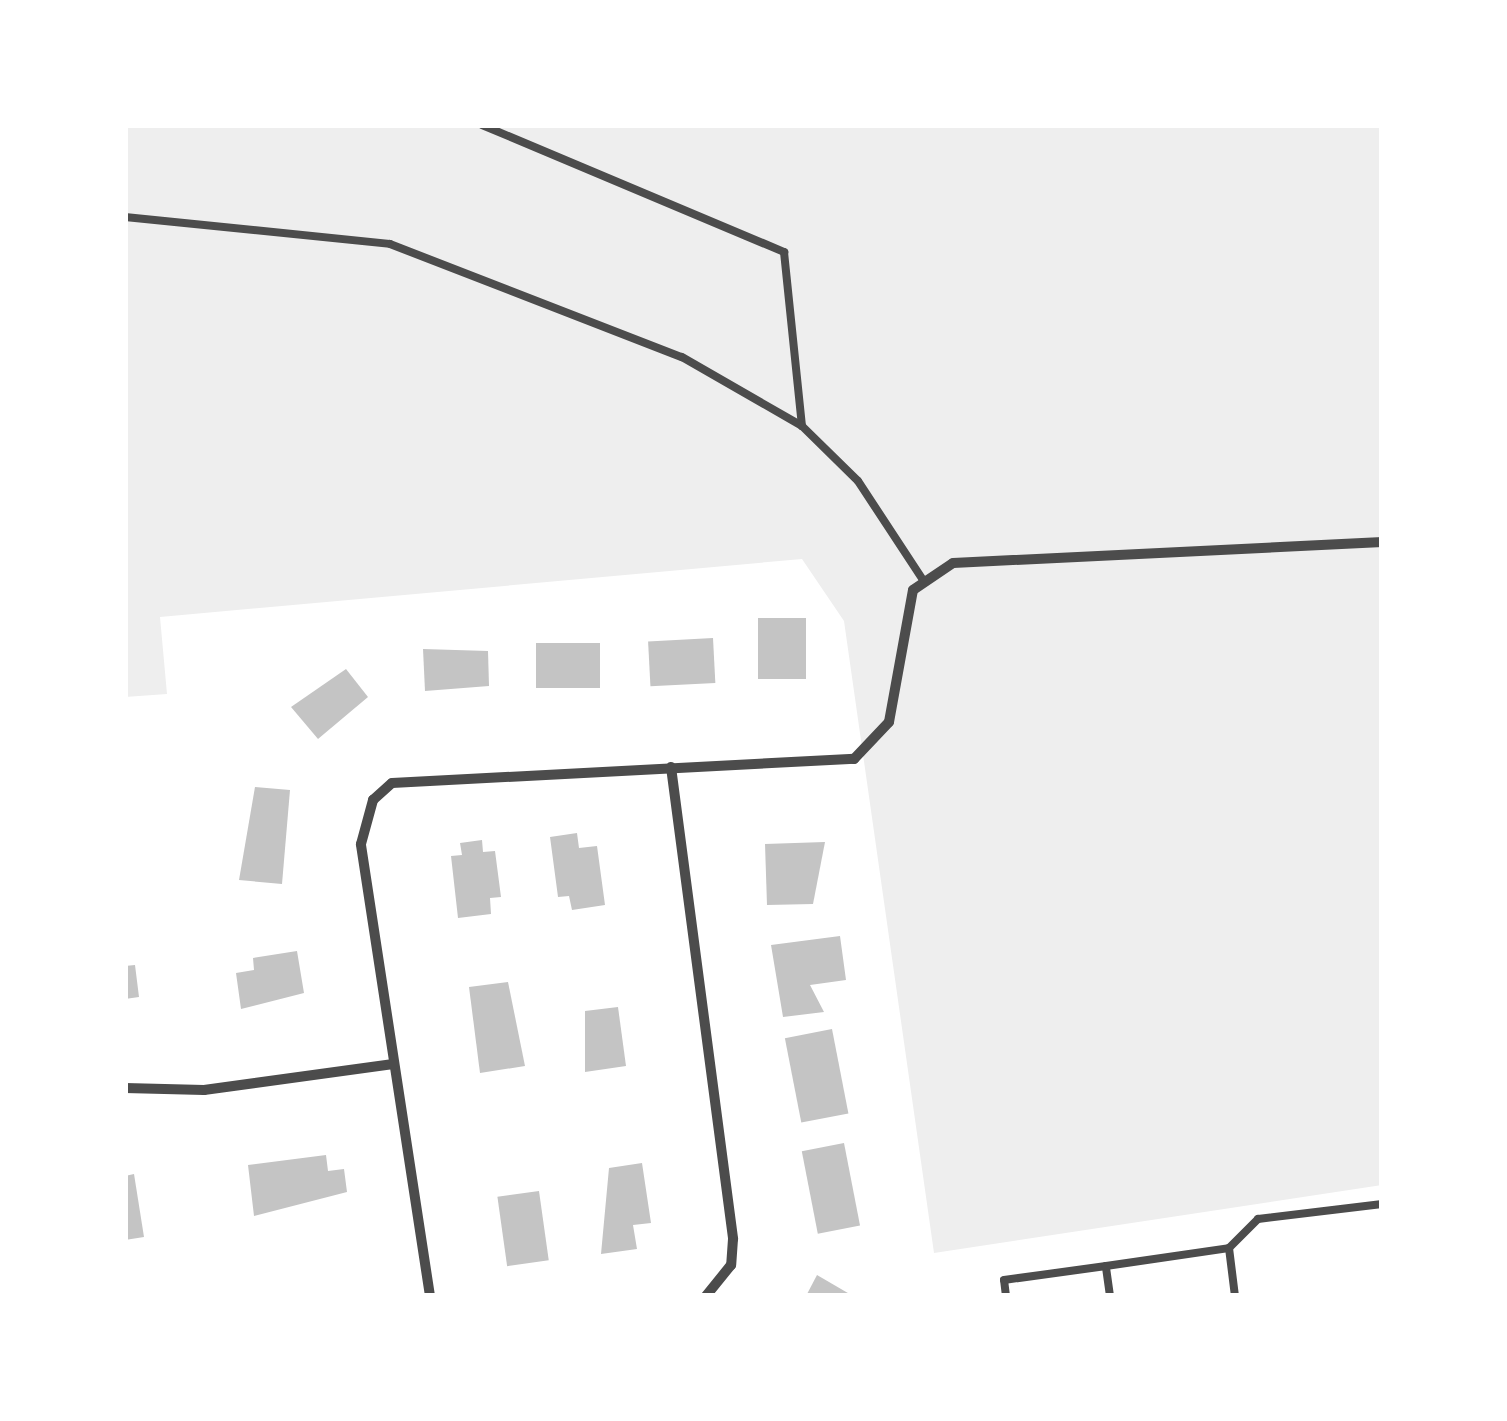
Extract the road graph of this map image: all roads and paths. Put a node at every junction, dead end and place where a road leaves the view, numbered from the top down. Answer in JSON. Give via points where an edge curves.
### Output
{"nodes":[{"id":1,"x":482,"y":125,"type":"edge"},
{"id":2,"x":125,"y":217,"type":"edge"},
{"id":3,"x":802,"y":426,"type":"junction"},
{"id":4,"x":1382,"y":542,"type":"edge"},
{"id":5,"x":923,"y":580,"type":"junction"},
{"id":6,"x":671,"y":767,"type":"junction"},
{"id":7,"x":394,"y":1064,"type":"junction"},
{"id":8,"x":125,"y":1088,"type":"edge"},
{"id":9,"x":1382,"y":1204,"type":"edge"},
{"id":10,"x":1229,"y":1248,"type":"junction"},
{"id":11,"x":1106,"y":1266,"type":"junction"},
{"id":12,"x":430,"y":1296,"type":"edge"},
{"id":13,"x":706,"y":1296,"type":"edge"},
{"id":14,"x":1006,"y":1296,"type":"edge"},
{"id":15,"x":1110,"y":1296,"type":"edge"},
{"id":16,"x":1234,"y":1296,"type":"edge"}],
"edges":[{"from":1,"to":3,"type":"lane","via":[[784,252]]},
{"from":2,"to":3,"type":"lane","via":[[390,244],[682,357]]},
{"from":3,"to":5,"type":"lane","via":[[858,481]]},
{"from":4,"to":5,"type":"street","via":[[976,561]]},
{"from":5,"to":6,"type":"street","via":[[904,611],[890,722],[867,751],[838,762]]},
{"from":6,"to":7,"type":"street","via":[[412,776],[373,800],[361,844]]},
{"from":6,"to":13,"type":"street","via":[[733,1239],[731,1265]]},
{"from":7,"to":8,"type":"street","via":[[204,1090]]},
{"from":7,"to":12,"type":"street"},
{"from":9,"to":10,"type":"lane","via":[[1258,1218]]},
{"from":10,"to":11,"type":"lane"},
{"from":10,"to":16,"type":"lane"},
{"from":11,"to":14,"type":"lane","via":[[1004,1280]]},
{"from":11,"to":15,"type":"lane"}]}
